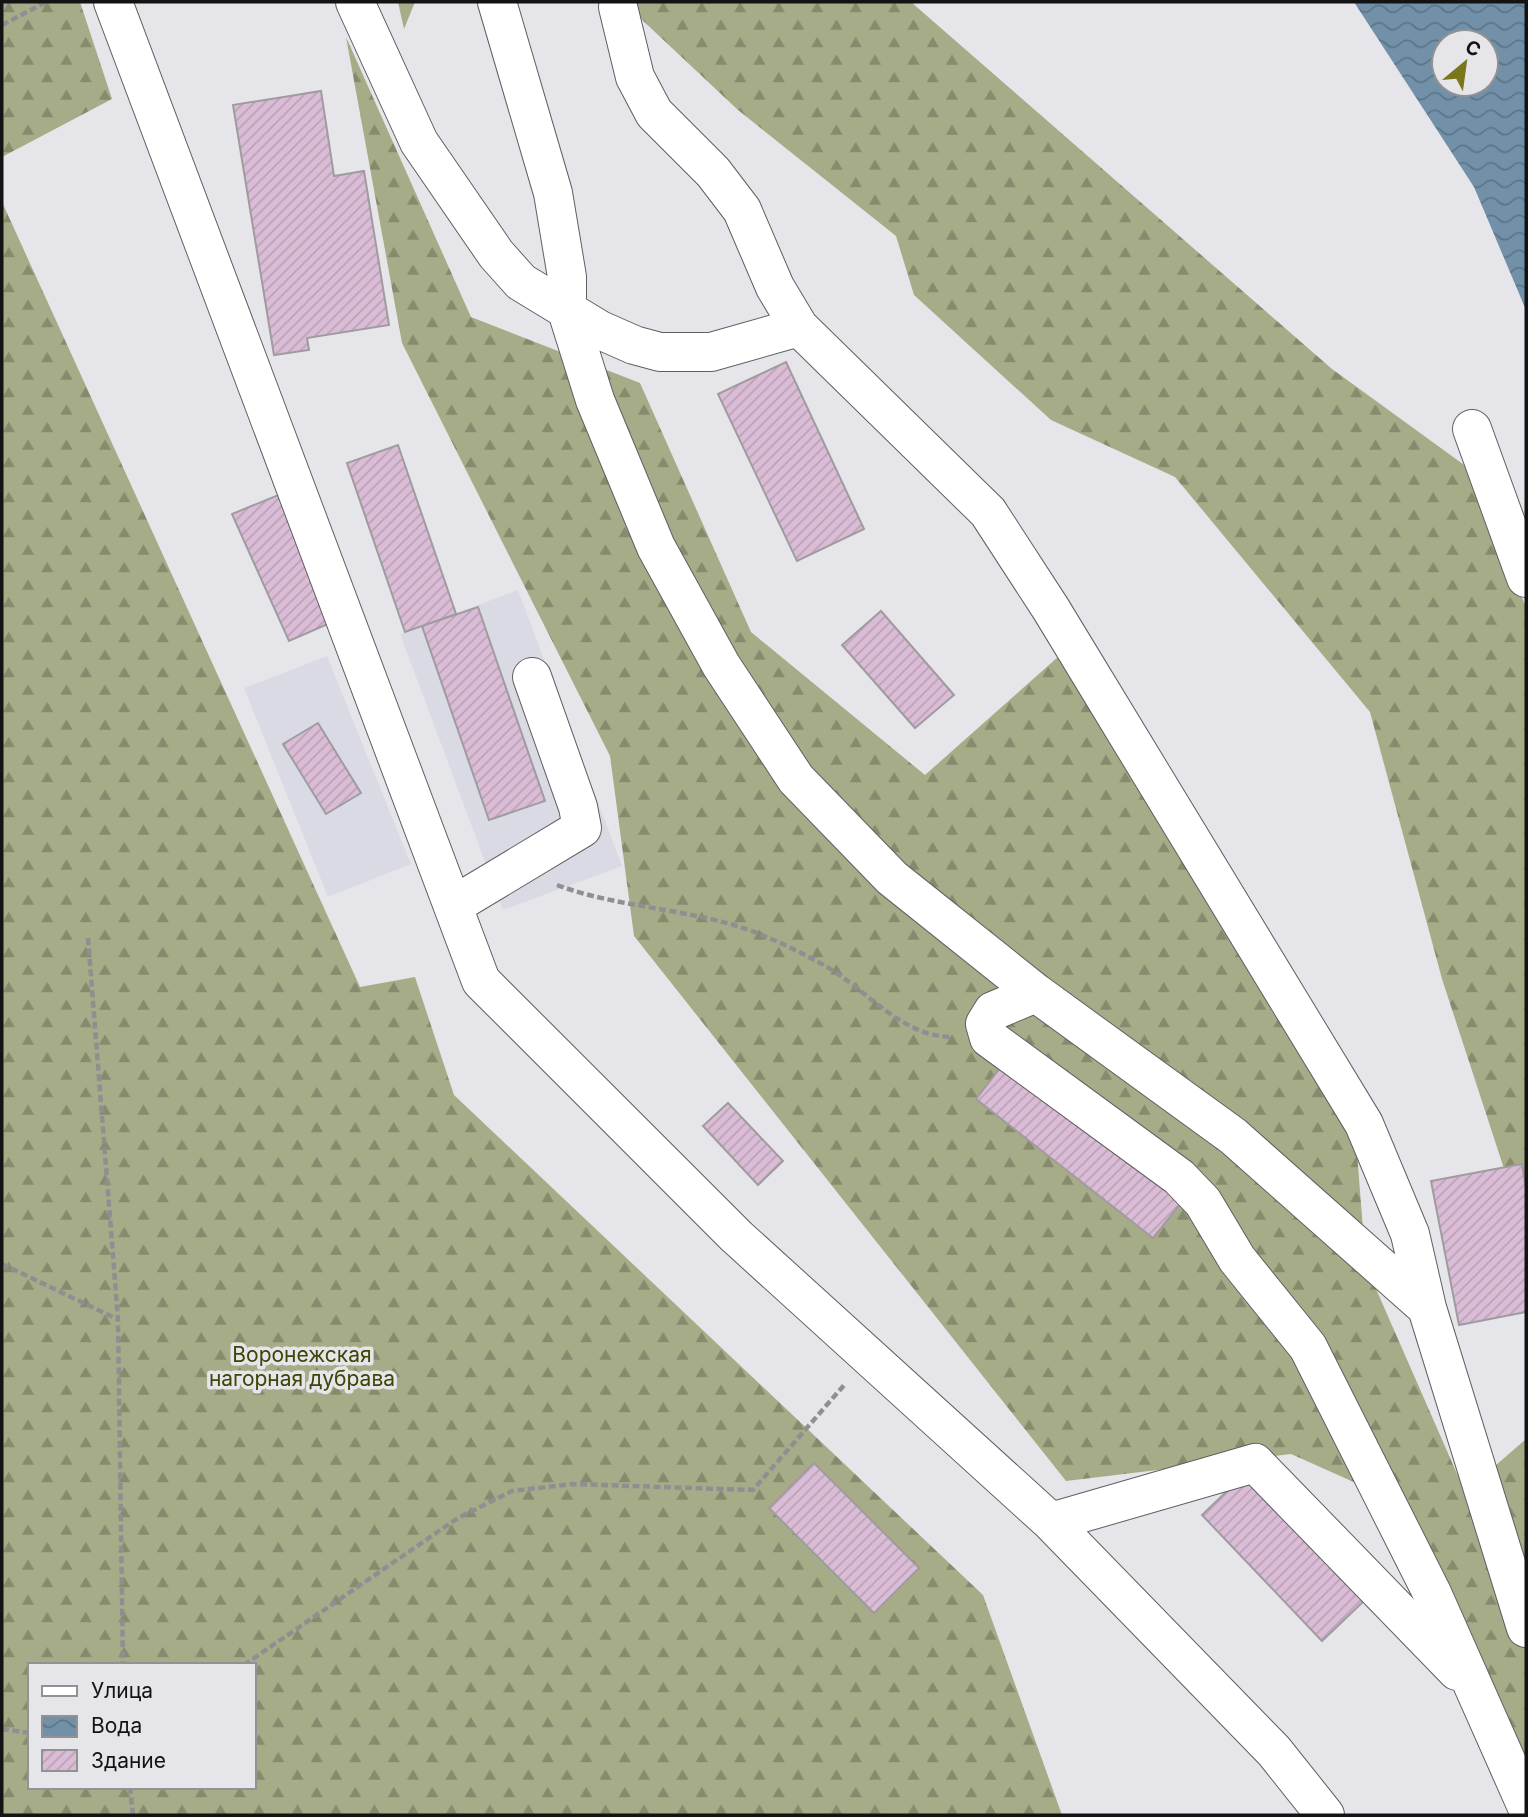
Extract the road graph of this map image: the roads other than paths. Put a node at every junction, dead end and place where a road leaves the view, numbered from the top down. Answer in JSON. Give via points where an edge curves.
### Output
{"nodes":[{"id":1,"x":113,"y":2,"type":"edge"},
{"id":2,"x":354,"y":2,"type":"edge"},
{"id":3,"x":497,"y":2,"type":"edge"},
{"id":4,"x":618,"y":7,"type":"dead end"},
{"id":5,"x":567,"y":310,"type":"junction"},
{"id":6,"x":799,"y":327,"type":"junction"},
{"id":7,"x":1472,"y":429,"type":"dead end"},
{"id":8,"x":1526,"y":578,"type":"edge"},
{"id":9,"x":532,"y":677,"type":"dead end"},
{"id":10,"x":454,"y":905,"type":"junction"},
{"id":11,"x":1036,"y":993,"type":"junction"},
{"id":12,"x":1427,"y":1308,"type":"junction"},
{"id":13,"x":1051,"y":1522,"type":"junction"},
{"id":14,"x":1526,"y":1628,"type":"edge"},
{"id":15,"x":1475,"y":1690,"type":"junction"},
{"id":16,"x":1526,"y":1805,"type":"edge"},
{"id":17,"x":1325,"y":1815,"type":"edge"}],
"edges":[{"from":1,"to":10,"type":"street"},
{"from":2,"to":5,"type":"street","via":[[419,142],[496,254],[521,282]]},
{"from":3,"to":5,"type":"street","via":[[553,193]]},
{"from":4,"to":6,"type":"street","via":[[635,77],[654,113],[713,172],[742,210],[775,287]]},
{"from":5,"to":6,"type":"street","via":[[622,340],[660,352],[711,352]]},
{"from":5,"to":11,"type":"street","via":[[595,400],[656,548],[721,665],[796,779],[892,878]]},
{"from":6,"to":12,"type":"street","via":[[988,512],[1051,609],[1364,1124],[1410,1234]]},
{"from":7,"to":8,"type":"street"},
{"from":9,"to":10,"type":"street","via":[[582,828]]},
{"from":10,"to":13,"type":"street","via":[[481,981],[736,1236]]},
{"from":11,"to":12,"type":"street","via":[[1233,1136]]},
{"from":11,"to":15,"type":"street","via":[[993,1011],[985,1024],[989,1038],[1179,1177],[1203,1202],[1237,1259],[1308,1347],[1432,1593]]},
{"from":12,"to":14,"type":"street"},
{"from":13,"to":15,"type":"street","via":[[1255,1463]]},
{"from":13,"to":17,"type":"street","via":[[1274,1751]]},
{"from":15,"to":16,"type":"street"}]}
